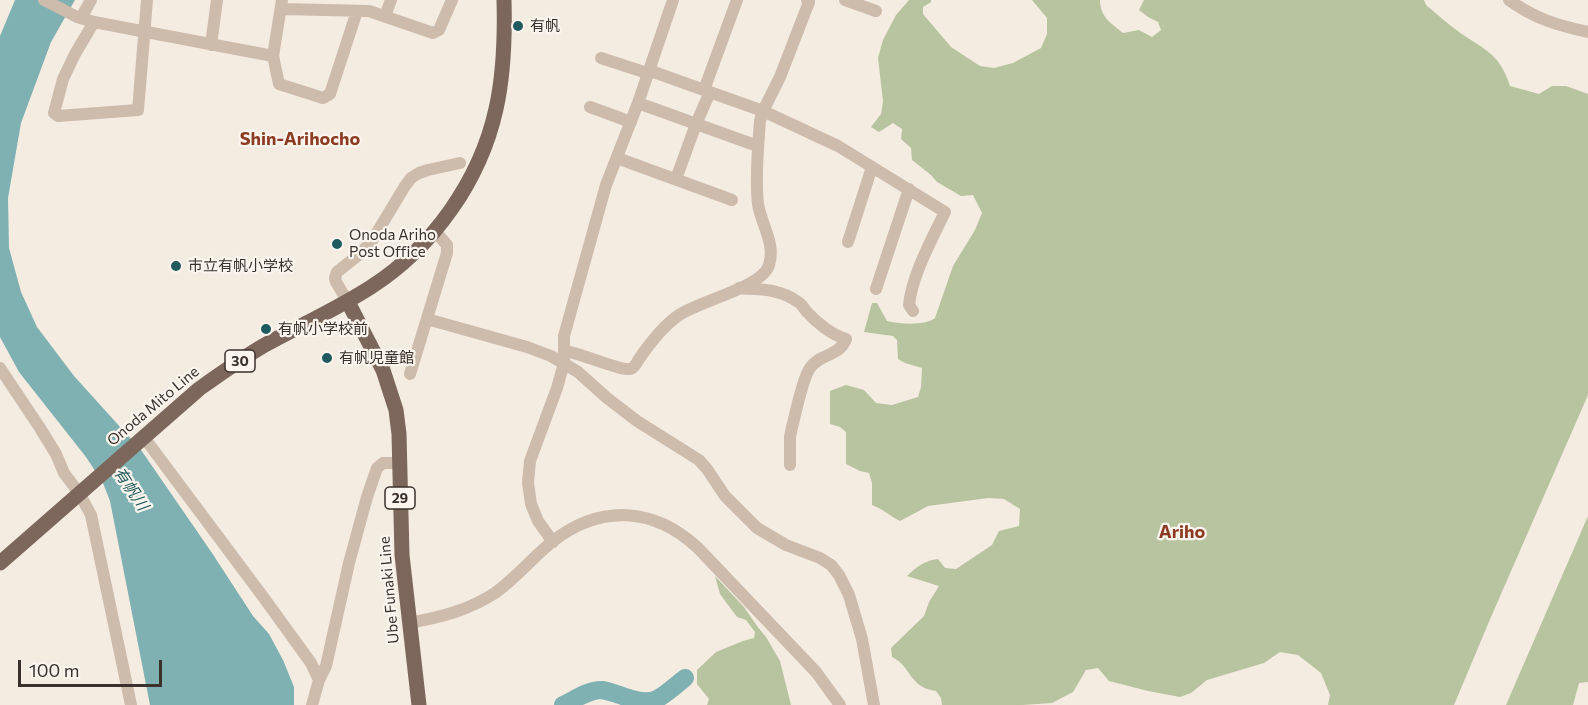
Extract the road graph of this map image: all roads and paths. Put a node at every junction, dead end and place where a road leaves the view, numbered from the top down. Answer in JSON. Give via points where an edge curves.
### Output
{"nodes":[{"id":1,"x":44,"y":0,"type":"edge"},
{"id":2,"x":91,"y":0,"type":"edge"},
{"id":3,"x":147,"y":0,"type":"edge"},
{"id":4,"x":217,"y":0,"type":"edge"},
{"id":5,"x":391,"y":0,"type":"edge"},
{"id":6,"x":452,"y":0,"type":"edge"},
{"id":7,"x":504,"y":0,"type":"edge"},
{"id":8,"x":672,"y":0,"type":"edge"},
{"id":9,"x":737,"y":0,"type":"edge"},
{"id":10,"x":807,"y":0,"type":"edge"},
{"id":11,"x":844,"y":0,"type":"edge"},
{"id":12,"x":1509,"y":0,"type":"edge"},
{"id":13,"x":282,"y":4,"type":"edge"},
{"id":14,"x":357,"y":11,"type":"junction"},
{"id":15,"x":876,"y":11,"type":"dead end"},
{"id":16,"x":385,"y":16,"type":"junction"},
{"id":17,"x":84,"y":19,"type":"junction"},
{"id":18,"x":1588,"y":32,"type":"edge"},
{"id":19,"x":145,"y":33,"type":"junction"},
{"id":20,"x":211,"y":45,"type":"junction"},
{"id":21,"x":273,"y":56,"type":"junction"},
{"id":22,"x":601,"y":58,"type":"dead end"},
{"id":23,"x":648,"y":72,"type":"junction"},
{"id":24,"x":707,"y":91,"type":"junction"},
{"id":25,"x":638,"y":104,"type":"junction"},
{"id":26,"x":590,"y":107,"type":"dead end"},
{"id":27,"x":763,"y":111,"type":"junction"},
{"id":28,"x":631,"y":122,"type":"junction"},
{"id":29,"x":696,"y":124,"type":"junction"},
{"id":30,"x":752,"y":144,"type":"dead end"},
{"id":31,"x":617,"y":158,"type":"junction"},
{"id":32,"x":460,"y":163,"type":"dead end"},
{"id":33,"x":872,"y":167,"type":"junction"},
{"id":34,"x":676,"y":179,"type":"junction"},
{"id":35,"x":909,"y":189,"type":"junction"},
{"id":36,"x":732,"y":200,"type":"dead end"},
{"id":37,"x":435,"y":231,"type":"junction"},
{"id":38,"x":848,"y":242,"type":"dead end"},
{"id":39,"x":739,"y":288,"type":"junction"},
{"id":40,"x":876,"y":289,"type":"dead end"},
{"id":41,"x":348,"y":302,"type":"junction"},
{"id":42,"x":913,"y":311,"type":"dead end"},
{"id":43,"x":427,"y":319,"type":"junction"},
{"id":44,"x":564,"y":357,"type":"junction"},
{"id":45,"x":0,"y":369,"type":"edge"},
{"id":46,"x":410,"y":374,"type":"dead end"},
{"id":47,"x":143,"y":436,"type":"junction"},
{"id":48,"x":399,"y":464,"type":"junction"},
{"id":49,"x":790,"y":465,"type":"dead end"},
{"id":50,"x":81,"y":491,"type":"junction"},
{"id":51,"x":553,"y":542,"type":"junction"},
{"id":52,"x":0,"y":563,"type":"edge"},
{"id":53,"x":409,"y":623,"type":"junction"},
{"id":54,"x":319,"y":680,"type":"junction"},
{"id":55,"x":131,"y":705,"type":"edge"},
{"id":56,"x":312,"y":705,"type":"edge"},
{"id":57,"x":419,"y":705,"type":"edge"},
{"id":58,"x":840,"y":705,"type":"edge"},
{"id":59,"x":874,"y":705,"type":"edge"}],
"edges":[{"from":1,"to":17,"type":"street"},
{"from":2,"to":17,"type":"street"},
{"from":3,"to":19,"type":"street"},
{"from":4,"to":20,"type":"street"},
{"from":5,"to":16,"type":"street"},
{"from":6,"to":16,"type":"street","via":[[439,30],[433,33]]},
{"from":7,"to":37,"type":"main road","via":[[504,45],[496,109],[464,189]]},
{"from":8,"to":23,"type":"street"},
{"from":9,"to":24,"type":"street"},
{"from":10,"to":27,"type":"street","via":[[780,77]]},
{"from":11,"to":15,"type":"street"},
{"from":12,"to":18,"type":"street","via":[[1542,20]]},
{"from":13,"to":14,"type":"street"},
{"from":13,"to":21,"type":"street"},
{"from":14,"to":16,"type":"street"},
{"from":14,"to":21,"type":"street","via":[[330,94],[323,98],[279,84]]},
{"from":17,"to":19,"type":"street"},
{"from":17,"to":19,"type":"street","via":[[75,54],[63,79],[54,113],[58,116],[138,110]]},
{"from":19,"to":20,"type":"street"},
{"from":20,"to":21,"type":"street"},
{"from":22,"to":23,"type":"street"},
{"from":23,"to":24,"type":"street"},
{"from":23,"to":25,"type":"street"},
{"from":24,"to":27,"type":"street"},
{"from":24,"to":29,"type":"street"},
{"from":25,"to":28,"type":"street"},
{"from":25,"to":29,"type":"street"},
{"from":26,"to":28,"type":"street"},
{"from":27,"to":33,"type":"street","via":[[838,146]]},
{"from":27,"to":39,"type":"street","via":[[758,201],[771,259],[769,269],[758,279]]},
{"from":28,"to":31,"type":"street"},
{"from":29,"to":30,"type":"street"},
{"from":29,"to":34,"type":"street"},
{"from":31,"to":34,"type":"street"},
{"from":31,"to":44,"type":"street","via":[[571,307]]},
{"from":32,"to":41,"type":"street","via":[[411,178],[373,239],[337,272],[336,282]]},
{"from":33,"to":35,"type":"street"},
{"from":33,"to":38,"type":"street"},
{"from":34,"to":36,"type":"street"},
{"from":35,"to":40,"type":"street"},
{"from":35,"to":42,"type":"street","via":[[945,212],[924,255],[910,297]]},
{"from":37,"to":41,"type":"main road","via":[[392,272]]},
{"from":37,"to":43,"type":"street","via":[[448,249]]},
{"from":39,"to":44,"type":"street","via":[[679,315],[630,369],[576,352]]},
{"from":39,"to":49,"type":"street","via":[[774,290],[788,296],[800,302],[832,333],[846,339],[840,350],[817,360],[809,369],[790,437]]},
{"from":41,"to":47,"type":"main road","name":"Onoda Mito Line","number":"30","via":[[231,366]]},
{"from":41,"to":48,"type":"main road","name":"Ube Funaki Line","number":"29","via":[[390,390],[399,434]]},
{"from":43,"to":44,"type":"street"},
{"from":43,"to":46,"type":"street"},
{"from":44,"to":51,"type":"street","via":[[530,461],[528,483],[533,512]]},
{"from":44,"to":59,"type":"street","via":[[637,421],[699,460],[725,496],[757,528],[831,565],[849,595]]},
{"from":45,"to":50,"type":"street","via":[[64,473]]},
{"from":47,"to":50,"type":"main road","name":"Onoda Mito Line","number":"30"},
{"from":47,"to":54,"type":"street","via":[[311,663]]},
{"from":48,"to":53,"type":"main road","name":"Ube Funaki Line","number":"29"},
{"from":48,"to":54,"type":"street","via":[[383,463],[377,468],[349,563],[326,666]]},
{"from":50,"to":52,"type":"main road","name":"Onoda Mito Line","number":"30"},
{"from":50,"to":55,"type":"street","via":[[91,515]]},
{"from":51,"to":53,"type":"street","via":[[485,599],[446,616]]},
{"from":51,"to":58,"type":"street","via":[[584,523],[613,515],[647,518],[669,526],[704,554],[816,672]]},
{"from":53,"to":57,"type":"main road","name":"Ube Funaki Line","number":"29"},
{"from":54,"to":56,"type":"street"}]}
